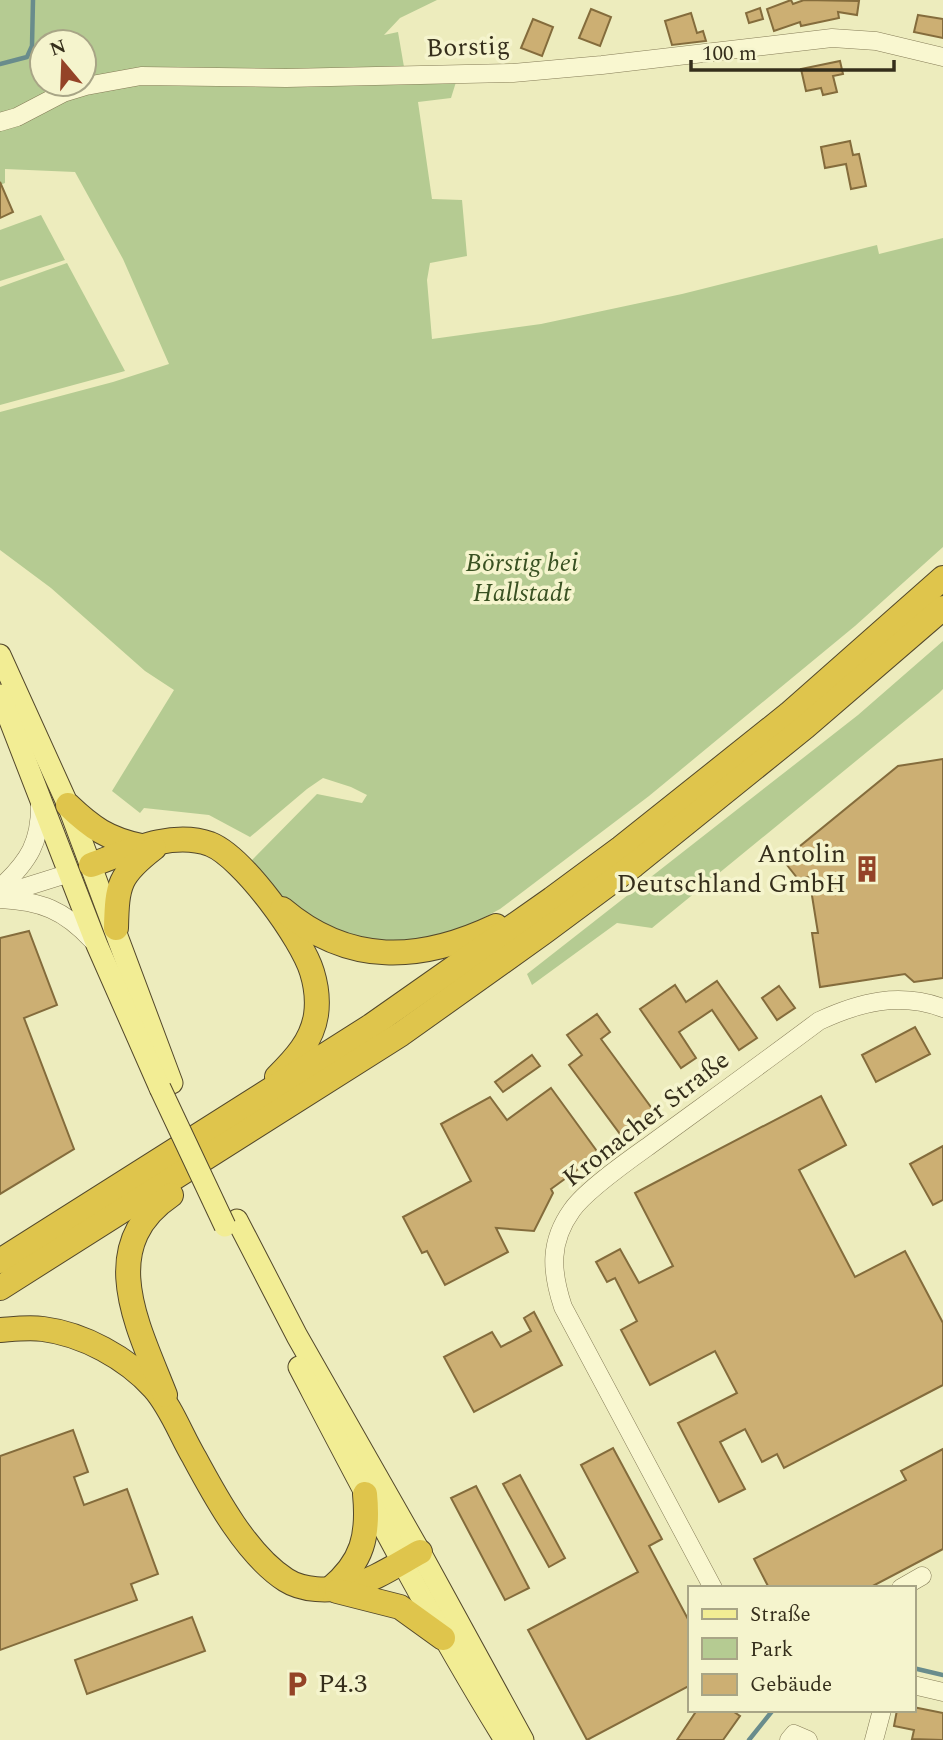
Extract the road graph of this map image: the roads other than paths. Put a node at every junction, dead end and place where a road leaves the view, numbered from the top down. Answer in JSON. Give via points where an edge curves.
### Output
{"nodes":[{"id":1,"x":943,"y":57,"type":"edge"},
{"id":2,"x":0,"y":122,"type":"edge"},
{"id":3,"x":943,"y":578,"type":"edge"},
{"id":4,"x":943,"y":608,"type":"edge"},
{"id":5,"x":0,"y":655,"type":"edge"},
{"id":6,"x":0,"y":695,"type":"edge"},
{"id":7,"x":40,"y":795,"type":"junction"},
{"id":8,"x":68,"y":805,"type":"junction"},
{"id":9,"x":151,"y":845,"type":"junction"},
{"id":10,"x":81,"y":869,"type":"junction"},
{"id":11,"x":0,"y":888,"type":"edge"},
{"id":12,"x":0,"y":897,"type":"edge"},
{"id":13,"x":268,"y":898,"type":"junction"},
{"id":14,"x":552,"y":899,"type":"junction"},
{"id":15,"x":116,"y":928,"type":"junction"},
{"id":16,"x":97,"y":946,"type":"junction"},
{"id":17,"x":943,"y":1008,"type":"edge"},
{"id":18,"x":166,"y":1085,"type":"junction"},
{"id":19,"x":232,"y":1116,"type":"junction"},
{"id":20,"x":218,"y":1151,"type":"junction"},
{"id":21,"x":231,"y":1223,"type":"junction"},
{"id":22,"x":0,"y":1261,"type":"edge"},
{"id":23,"x":0,"y":1287,"type":"edge"},
{"id":24,"x":0,"y":1329,"type":"edge"},
{"id":25,"x":176,"y":1422,"type":"junction"},
{"id":26,"x":365,"y":1494,"type":"junction"},
{"id":27,"x":410,"y":1557,"type":"junction"},
{"id":28,"x":922,"y":1576,"type":"dead end"},
{"id":29,"x":712,"y":1586,"type":"edge"},
{"id":30,"x":904,"y":1586,"type":"edge"},
{"id":31,"x":330,"y":1589,"type":"junction"},
{"id":32,"x":443,"y":1638,"type":"junction"},
{"id":33,"x":915,"y":1685,"type":"edge"},
{"id":34,"x":943,"y":1692,"type":"edge"},
{"id":35,"x":881,"y":1712,"type":"edge"},
{"id":36,"x":505,"y":1740,"type":"edge"},
{"id":37,"x":523,"y":1740,"type":"edge"},
{"id":38,"x":789,"y":1740,"type":"edge"},
{"id":39,"x":808,"y":1740,"type":"edge"},
{"id":40,"x":874,"y":1740,"type":"edge"}],
"edges":[{"from":1,"to":2,"type":"street","name":"Borstig","via":[[876,41],[832,38],[513,73],[141,76],[75,90]]},
{"from":3,"to":14,"type":"highway","via":[[778,722]]},
{"from":4,"to":20,"type":"highway","via":[[805,727],[604,887],[401,1034]]},
{"from":5,"to":8,"type":"main road"},
{"from":6,"to":7,"type":"main road"},
{"from":7,"to":10,"type":"main road"},
{"from":7,"to":11,"type":"street","via":[[40,825],[34,846]]},
{"from":8,"to":9,"type":"highway","via":[[96,830],[118,841]]},
{"from":8,"to":10,"type":"main road"},
{"from":9,"to":10,"type":"highway"},
{"from":9,"to":13,"type":"highway","via":[[179,840],[210,844],[234,861]]},
{"from":9,"to":15,"type":"highway","via":[[131,865],[119,888]]},
{"from":10,"to":12,"type":"street"},
{"from":10,"to":15,"type":"main road"},
{"from":10,"to":16,"type":"main road"},
{"from":12,"to":16,"type":"street","via":[[63,914]]},
{"from":13,"to":14,"type":"highway","via":[[314,932],[346,946],[386,953],[455,944]]},
{"from":13,"to":19,"type":"highway","via":[[308,961],[316,1015],[308,1041],[295,1058]]},
{"from":14,"to":19,"type":"highway","via":[[371,1026]]},
{"from":15,"to":18,"type":"main road"},
{"from":16,"to":18,"type":"main road"},
{"from":17,"to":29,"type":"street","name":"Kronacher Straße","via":[[908,999],[874,1001],[819,1021],[620,1167],[572,1208],[560,1231],[554,1281],[563,1307]]},
{"from":18,"to":21,"type":"main road","via":[[200,1146]]},
{"from":19,"to":22,"type":"highway"},
{"from":20,"to":23,"type":"highway"},
{"from":20,"to":25,"type":"highway","via":[[189,1183],[149,1213],[130,1251],[132,1305]]},
{"from":21,"to":26,"type":"main road"},
{"from":21,"to":27,"type":"main road","via":[[310,1359]]},
{"from":24,"to":25,"type":"highway","via":[[43,1329],[99,1347],[154,1388]]},
{"from":25,"to":31,"type":"highway","via":[[235,1525],[263,1561],[303,1587]]},
{"from":26,"to":27,"type":"main road"},
{"from":26,"to":31,"type":"highway","via":[[368,1521],[361,1552]]},
{"from":27,"to":31,"type":"highway","via":[[362,1582]]},
{"from":27,"to":32,"type":"main road"},
{"from":27,"to":37,"type":"main road"},
{"from":28,"to":30,"type":"street"},
{"from":31,"to":32,"type":"highway","via":[[400,1607]]},
{"from":32,"to":36,"type":"main road"},
{"from":33,"to":34,"type":"street"},
{"from":35,"to":40,"type":"street"},
{"from":38,"to":39,"type":"street","via":[[794,1734]]}]}
